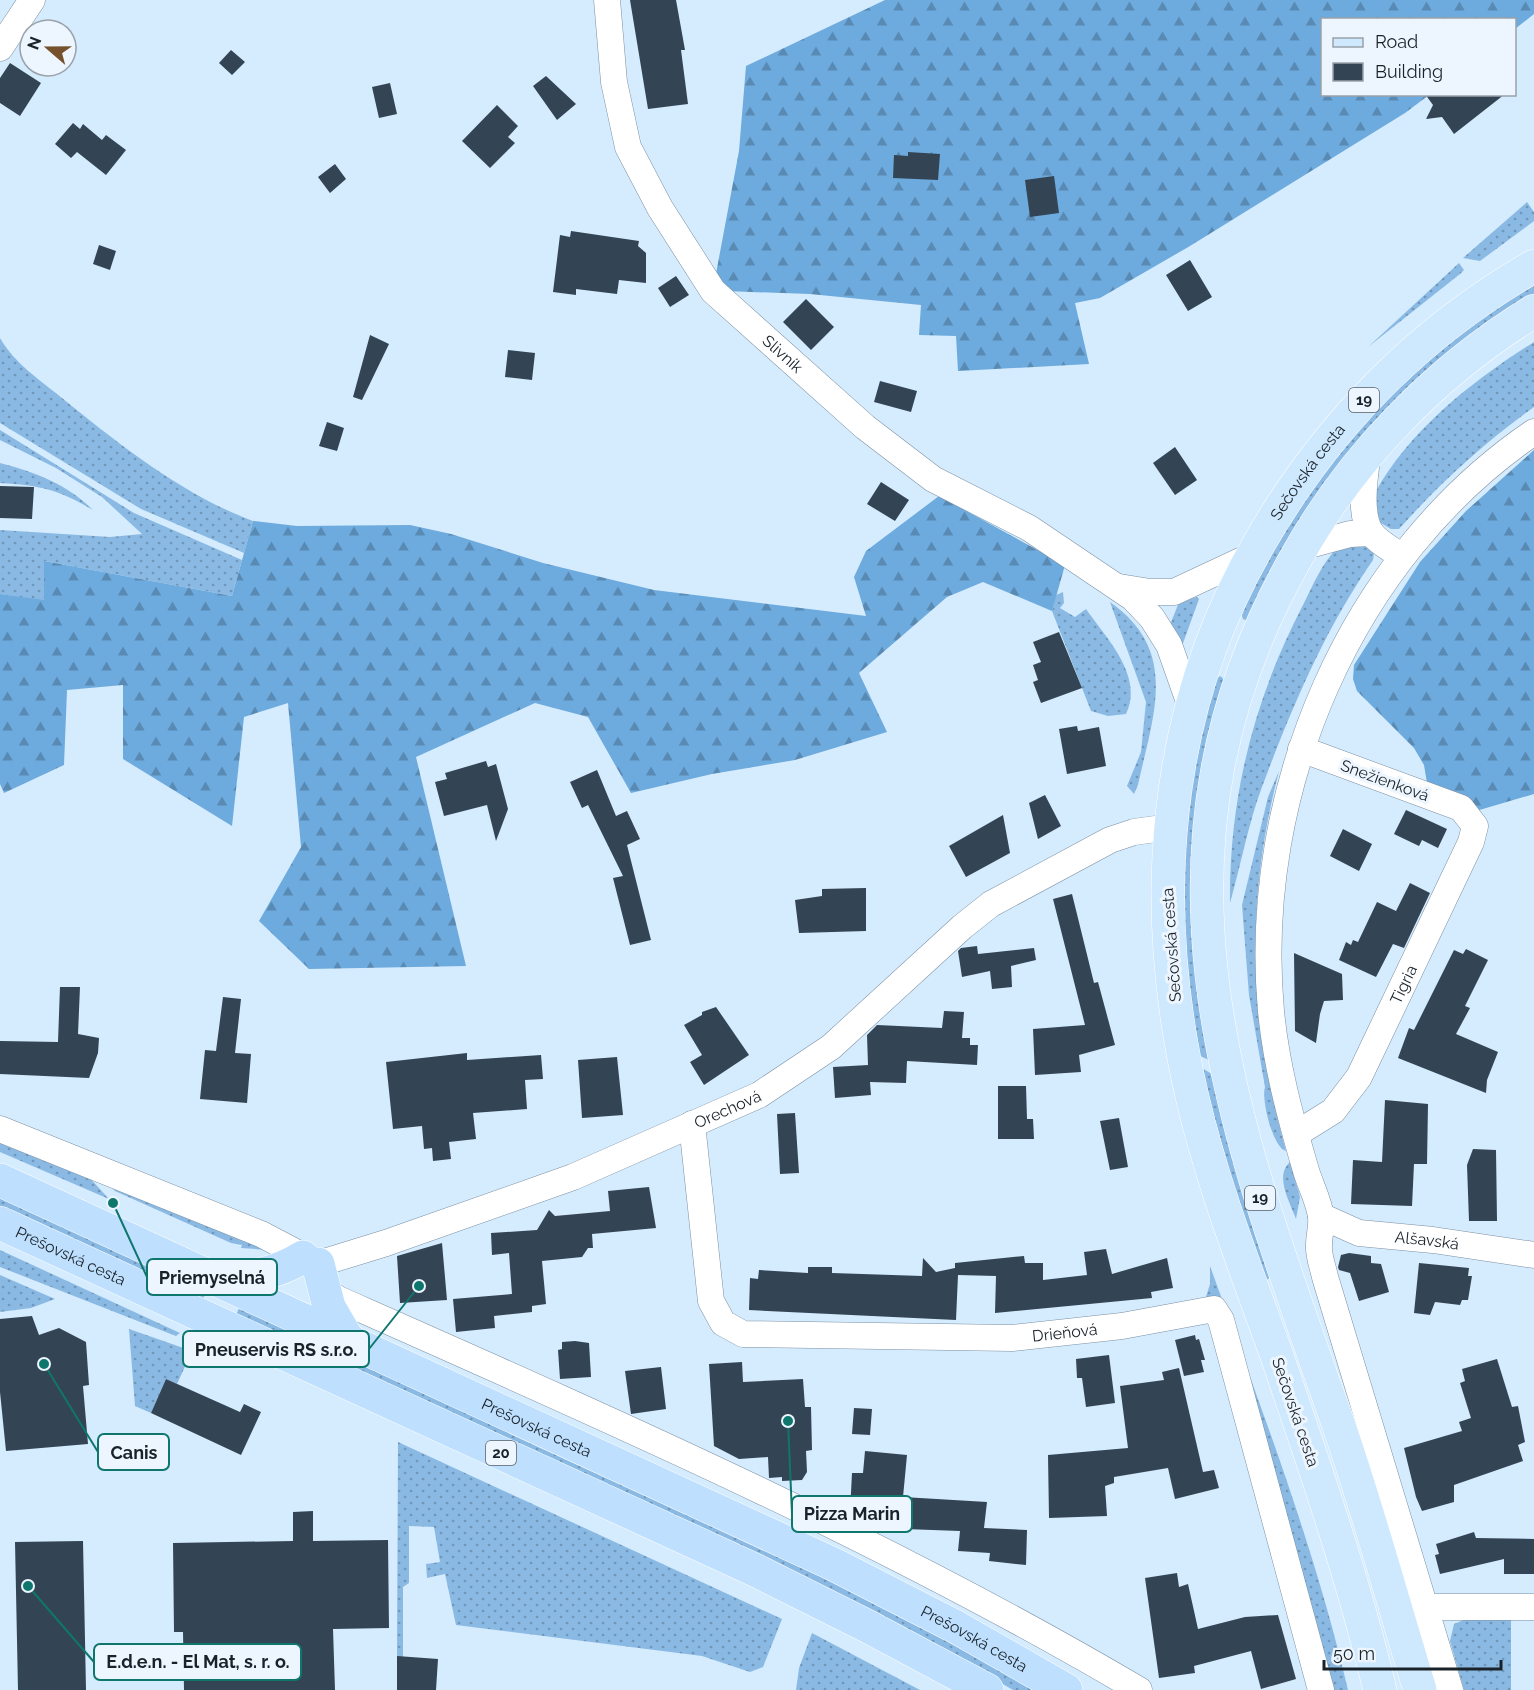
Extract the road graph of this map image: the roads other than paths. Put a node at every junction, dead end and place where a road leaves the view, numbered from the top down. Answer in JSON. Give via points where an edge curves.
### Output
{"nodes":[{"id":1,"x":32,"y":0,"type":"edge"},
{"id":2,"x":608,"y":0,"type":"edge"},
{"id":3,"x":0,"y":48,"type":"edge"},
{"id":4,"x":1527,"y":268,"type":"edge"},
{"id":5,"x":1534,"y":311,"type":"edge"},
{"id":6,"x":1534,"y":432,"type":"edge"},
{"id":7,"x":1368,"y":453,"type":"junction"},
{"id":8,"x":1371,"y":533,"type":"junction"},
{"id":9,"x":1302,"y":547,"type":"junction"},
{"id":10,"x":1251,"y":556,"type":"junction"},
{"id":11,"x":1402,"y":557,"type":"junction"},
{"id":12,"x":1117,"y":587,"type":"junction"},
{"id":13,"x":1192,"y":710,"type":"junction"},
{"id":14,"x":1301,"y":749,"type":"junction"},
{"id":15,"x":1467,"y":813,"type":"joint"},
{"id":16,"x":1170,"y":827,"type":"junction"},
{"id":17,"x":692,"y":1124,"type":"junction"},
{"id":18,"x":0,"y":1129,"type":"edge"},
{"id":19,"x":1296,"y":1134,"type":"junction"},
{"id":20,"x":0,"y":1180,"type":"edge"},
{"id":21,"x":1321,"y":1216,"type":"junction"},
{"id":22,"x":3,"y":1226,"type":"edge"},
{"id":23,"x":1534,"y":1255,"type":"edge"},
{"id":24,"x":315,"y":1270,"type":"junction"},
{"id":25,"x":215,"y":1279,"type":"junction"},
{"id":26,"x":348,"y":1340,"type":"junction"},
{"id":27,"x":1534,"y":1606,"type":"edge"},
{"id":28,"x":1423,"y":1607,"type":"junction"},
{"id":29,"x":987,"y":1690,"type":"edge"},
{"id":30,"x":1066,"y":1690,"type":"edge"},
{"id":31,"x":1139,"y":1690,"type":"edge"},
{"id":32,"x":1321,"y":1690,"type":"edge"},
{"id":33,"x":1380,"y":1690,"type":"edge"},
{"id":34,"x":1420,"y":1690,"type":"edge"},
{"id":35,"x":1450,"y":1690,"type":"edge"}],
"edges":[{"from":1,"to":3,"type":"street"},
{"from":2,"to":12,"type":"street","name":"Slivník","via":[[614,82],[628,147],[660,208],[713,291],[865,427],[933,479],[1029,528]]},
{"from":4,"to":10,"type":"main road","name":"Sečovská cesta","number":"19","via":[[1439,331],[1356,407],[1303,474]]},
{"from":5,"to":7,"type":"main road","number":"19","via":[[1444,377]]},
{"from":6,"to":11,"type":"street","via":[[1480,473]]},
{"from":7,"to":8,"type":"street","via":[[1364,502]]},
{"from":7,"to":9,"type":"main road","number":"19"},
{"from":8,"to":9,"type":"street","via":[[1350,534]]},
{"from":8,"to":11,"type":"street"},
{"from":9,"to":34,"type":"main road","number":"19","via":[[1254,646],[1216,776],[1207,861],[1211,984],[1225,1065],[1256,1185],[1368,1516]]},
{"from":10,"to":12,"type":"street","via":[[1174,591]]},
{"from":10,"to":13,"type":"main road","name":"Sečovská cesta","number":"19","via":[[1222,619]]},
{"from":11,"to":14,"type":"street","via":[[1337,661]]},
{"from":12,"to":13,"type":"street","name":"Slivník","via":[[1145,610],[1161,632],[1175,659]]},
{"from":13,"to":16,"type":"main road","name":"Sečovská cesta","number":"19"},
{"from":14,"to":15,"type":"street","name":"Snežienková","via":[[1453,804]]},
{"from":14,"to":19,"type":"street","via":[[1273,874],[1269,951],[1274,1040]]},
{"from":15,"to":19,"type":"street","name":"Tigria","via":[[1474,825],[1471,842],[1359,1077],[1333,1111]]},
{"from":16,"to":17,"type":"street","name":"Orechová","via":[[1122,834],[991,904],[831,1047],[759,1095]]},
{"from":16,"to":33,"type":"main road","name":"Sečovská cesta","number":"19","via":[[1168,939],[1175,1009],[1193,1101],[1334,1524]]},
{"from":17,"to":24,"type":"street","name":"Orechová","via":[[573,1177]]},
{"from":17,"to":32,"type":"street","name":"Drieňová","via":[[711,1301],[723,1323],[743,1334],[1012,1338],[1122,1326],[1214,1309],[1221,1320]]},
{"from":18,"to":24,"type":"street","name":"Prešovská cesta","via":[[261,1234]]},
{"from":19,"to":21,"type":"street"},
{"from":20,"to":25,"type":"highway","name":"Prešovská cesta","number":"20"},
{"from":21,"to":23,"type":"street","name":"Alšavská","via":[[1359,1233]]},
{"from":21,"to":28,"type":"street","via":[[1318,1248],[1325,1277]]},
{"from":22,"to":29,"type":"highway","name":"Prešovská cesta","number":"20","via":[[745,1565]]},
{"from":24,"to":25,"type":"highway"},
{"from":24,"to":26,"type":"highway","via":[[337,1324]]},
{"from":24,"to":31,"type":"street","name":"Prešovská cesta","via":[[338,1299],[571,1403],[917,1567]]},
{"from":25,"to":26,"type":"highway","name":"Prešovská cesta","number":"20"},
{"from":26,"to":30,"type":"highway","name":"Prešovská cesta","number":"20","via":[[833,1564],[956,1627]]},
{"from":27,"to":28,"type":"street"},
{"from":28,"to":35,"type":"street"}]}
